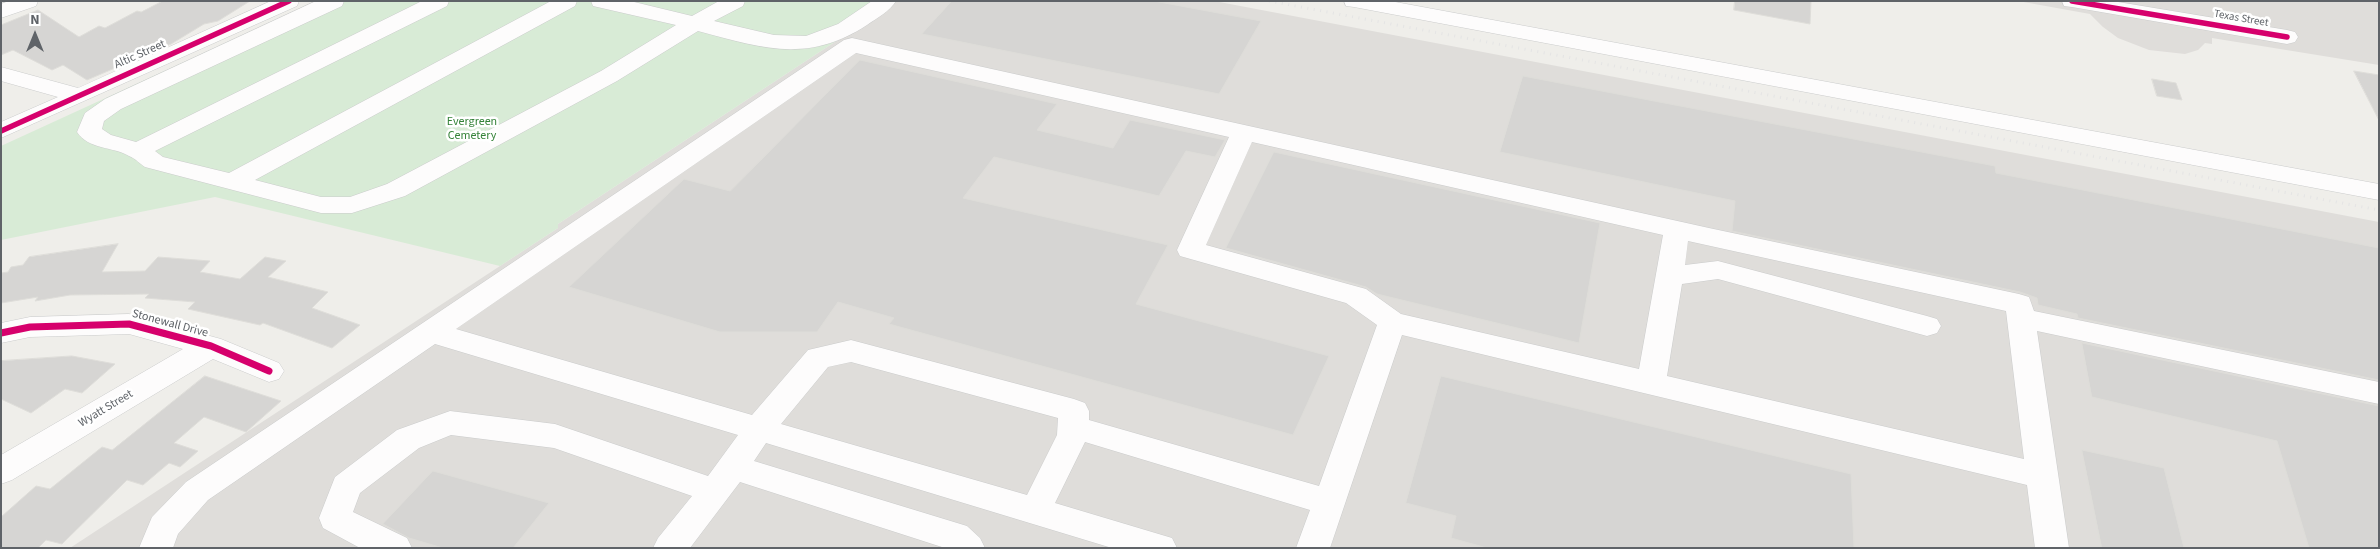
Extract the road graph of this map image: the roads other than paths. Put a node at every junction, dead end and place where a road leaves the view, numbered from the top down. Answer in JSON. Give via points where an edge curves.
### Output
{"nodes":[{"id":1,"x":28,"y":1,"type":"edge"},
{"id":2,"x":289,"y":1,"type":"edge"},
{"id":3,"x":334,"y":1,"type":"edge"},
{"id":4,"x":439,"y":1,"type":"edge"},
{"id":5,"x":567,"y":1,"type":"edge"},
{"id":6,"x":601,"y":1,"type":"edge"},
{"id":7,"x":735,"y":1,"type":"edge"},
{"id":8,"x":886,"y":1,"type":"edge"},
{"id":9,"x":2072,"y":1,"type":"edge"},
{"id":10,"x":1360,"y":2,"type":"edge"},
{"id":11,"x":2166,"y":9,"type":"edge"},
{"id":12,"x":1,"y":12,"type":"edge"},
{"id":13,"x":695,"y":23,"type":"junction"},
{"id":14,"x":2287,"y":37,"type":"dead end"},
{"id":15,"x":1,"y":74,"type":"edge"},
{"id":16,"x":80,"y":95,"type":"junction"},
{"id":17,"x":1,"y":131,"type":"edge"},
{"id":18,"x":1244,"y":134,"type":"junction"},
{"id":19,"x":138,"y":150,"type":"junction"},
{"id":20,"x":232,"y":182,"type":"junction"},
{"id":21,"x":2379,"y":192,"type":"edge"},
{"id":22,"x":1677,"y":230,"type":"junction"},
{"id":23,"x":1668,"y":277,"type":"junction"},
{"id":24,"x":2021,"y":318,"type":"junction"},
{"id":25,"x":1392,"y":322,"type":"junction"},
{"id":26,"x":1927,"y":326,"type":"dead end"},
{"id":27,"x":430,"y":332,"type":"junction"},
{"id":28,"x":1,"y":333,"type":"edge"},
{"id":29,"x":210,"y":346,"type":"junction"},
{"id":30,"x":269,"y":371,"type":"dead end"},
{"id":31,"x":1650,"y":383,"type":"junction"},
{"id":32,"x":2379,"y":393,"type":"edge"},
{"id":33,"x":1073,"y":427,"type":"junction"},
{"id":34,"x":759,"y":429,"type":"junction"},
{"id":35,"x":1,"y":471,"type":"edge"},
{"id":36,"x":2042,"y":476,"type":"junction"},
{"id":37,"x":724,"y":479,"type":"junction"},
{"id":38,"x":1329,"y":502,"type":"junction"},
{"id":39,"x":1035,"y":511,"type":"junction"},
{"id":40,"x":156,"y":548,"type":"edge"},
{"id":41,"x":395,"y":548,"type":"edge"},
{"id":42,"x":670,"y":548,"type":"edge"},
{"id":43,"x":968,"y":548,"type":"edge"},
{"id":44,"x":1160,"y":548,"type":"edge"},
{"id":45,"x":1313,"y":548,"type":"edge"},
{"id":46,"x":2052,"y":548,"type":"edge"}],
"edges":[{"from":1,"to":12,"type":"street"},
{"from":2,"to":16,"type":"street","name":"Altic Street"},
{"from":3,"to":19,"type":"street","via":[[113,104],[93,118],[89,132],[102,140]]},
{"from":4,"to":19,"type":"street"},
{"from":5,"to":20,"type":"street"},
{"from":6,"to":13,"type":"street"},
{"from":7,"to":13,"type":"street"},
{"from":8,"to":13,"type":"street","via":[[840,31],[811,42],[795,44]]},
{"from":9,"to":11,"type":"street","name":"Texas Street"},
{"from":10,"to":21,"type":"street"},
{"from":11,"to":14,"type":"street","name":"Texas Street"},
{"from":13,"to":20,"type":"street","via":[[609,76],[396,190],[352,205],[321,205]]},
{"from":15,"to":16,"type":"street"},
{"from":16,"to":17,"type":"street","name":"Altic Street"},
{"from":18,"to":22,"type":"street"},
{"from":18,"to":25,"type":"street","via":[[1190,250],[1356,296]]},
{"from":18,"to":27,"type":"street","via":[[852,45]]},
{"from":19,"to":20,"type":"street","via":[[154,162]]},
{"from":22,"to":23,"type":"street"},
{"from":22,"to":24,"type":"street","via":[[2019,304]]},
{"from":23,"to":26,"type":"street","via":[[1718,270]]},
{"from":23,"to":31,"type":"street"},
{"from":24,"to":32,"type":"street"},
{"from":24,"to":36,"type":"street"},
{"from":25,"to":31,"type":"street"},
{"from":25,"to":38,"type":"street"},
{"from":27,"to":34,"type":"street"},
{"from":27,"to":40,"type":"street","via":[[198,491],[164,527]]},
{"from":28,"to":29,"type":"street","name":"Stonewall Drive","via":[[30,327],[129,324]]},
{"from":29,"to":30,"type":"street","name":"Stonewall Drive"},
{"from":29,"to":35,"type":"street","name":"Wyatt Street"},
{"from":31,"to":36,"type":"street"},
{"from":33,"to":34,"type":"street","via":[[1074,410],[851,351],[818,358]]},
{"from":33,"to":38,"type":"street"},
{"from":33,"to":39,"type":"street","via":[[1073,435]]},
{"from":34,"to":37,"type":"street"},
{"from":34,"to":39,"type":"street"},
{"from":36,"to":46,"type":"street"},
{"from":37,"to":41,"type":"street","via":[[555,436],[450,423],[408,439],[346,486],[335,518]]},
{"from":37,"to":42,"type":"street"},
{"from":37,"to":43,"type":"street","via":[[955,536]]},
{"from":38,"to":45,"type":"street"},
{"from":39,"to":44,"type":"street"}]}
